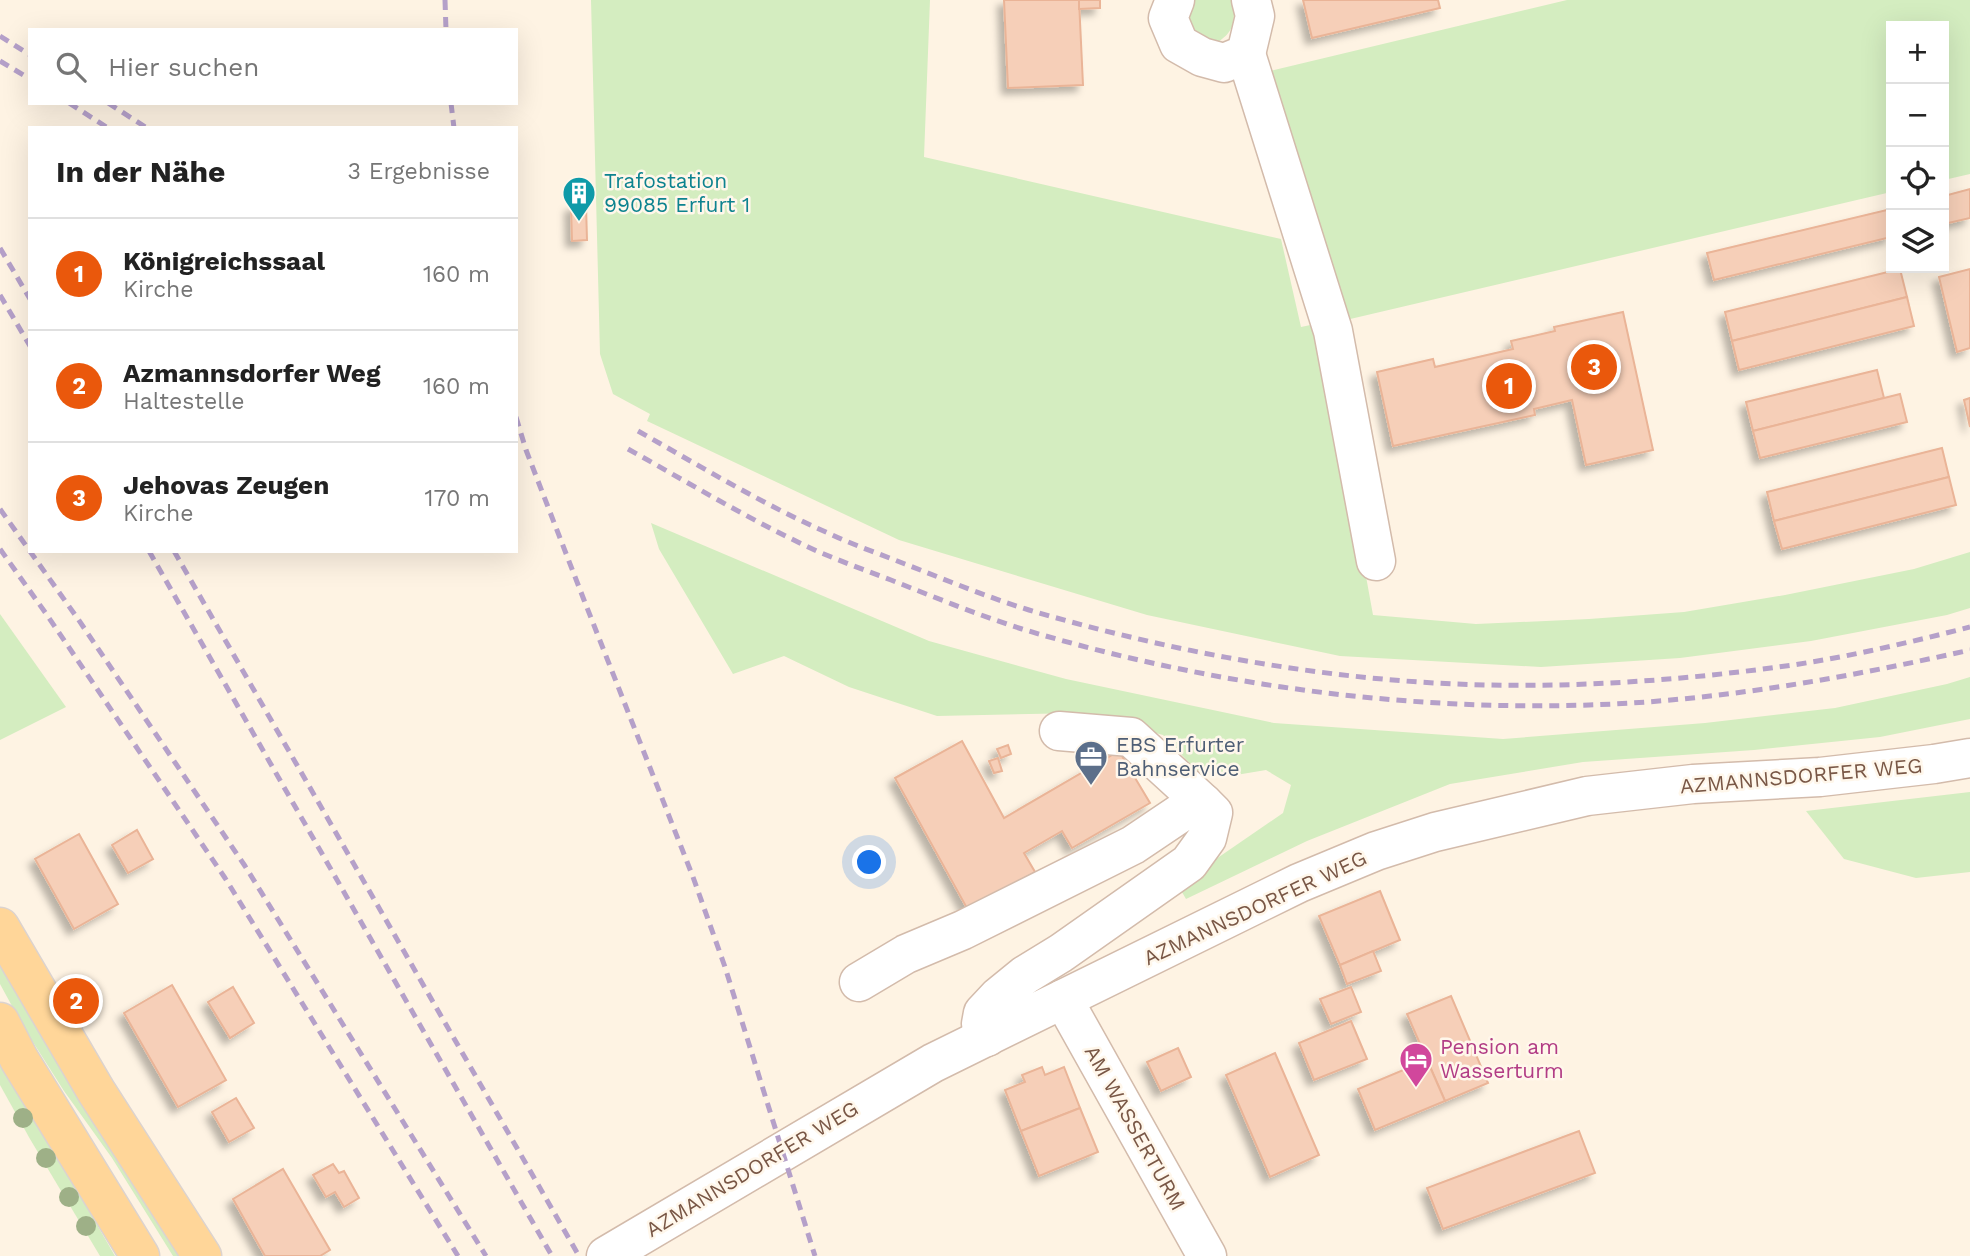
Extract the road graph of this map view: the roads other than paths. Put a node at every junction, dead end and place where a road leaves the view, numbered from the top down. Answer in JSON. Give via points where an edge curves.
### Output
{"nodes":[{"id":1,"x":1175,"y":0,"type":"edge"},
{"id":2,"x":1251,"y":0,"type":"edge"},
{"id":3,"x":1246,"y":54,"type":"junction"},
{"id":4,"x":1376,"y":561,"type":"dead end"},
{"id":5,"x":1059,"y":731,"type":"dead end"},
{"id":6,"x":1970,"y":758,"type":"edge"},
{"id":7,"x":1203,"y":803,"type":"junction"},
{"id":8,"x":0,"y":927,"type":"edge"},
{"id":9,"x":859,"y":982,"type":"dead end"},
{"id":10,"x":1063,"y":999,"type":"junction"},
{"id":11,"x":0,"y":1022,"type":"edge"},
{"id":12,"x":987,"y":1037,"type":"junction"},
{"id":13,"x":655,"y":1243,"type":"edge"},
{"id":14,"x":140,"y":1256,"type":"edge"},
{"id":15,"x":202,"y":1256,"type":"edge"},
{"id":16,"x":606,"y":1256,"type":"edge"},
{"id":17,"x":1207,"y":1256,"type":"edge"}],
"edges":[{"from":1,"to":3,"type":"street","via":[[1168,18],[1178,44],[1224,63]]},
{"from":2,"to":3,"type":"street","via":[[1255,16]]},
{"from":3,"to":4,"type":"street","via":[[1333,331]]},
{"from":5,"to":7,"type":"street","via":[[1131,737]]},
{"from":6,"to":10,"type":"street","name":"AZMANNSDORFER WEG","via":[[1820,777],[1587,796],[1435,832],[1298,883]]},
{"from":7,"to":9,"type":"street","via":[[1194,804],[1133,845],[906,954]]},
{"from":7,"to":12,"type":"street","via":[[1213,813],[1207,838],[1189,863],[998,997],[983,1013],[981,1024]]},
{"from":8,"to":15,"type":"main road","via":[[96,1091]]},
{"from":10,"to":12,"type":"street","name":"AZMANNSDORFER WEG"},
{"from":10,"to":17,"type":"street","name":"AM WASSERTURM"},
{"from":11,"to":14,"type":"main road"},
{"from":12,"to":13,"type":"street","name":"AZMANNSDORFER WEG","via":[[913,1074]]},
{"from":13,"to":16,"type":"street","name":"AZMANNSDORFER WEG"}]}
